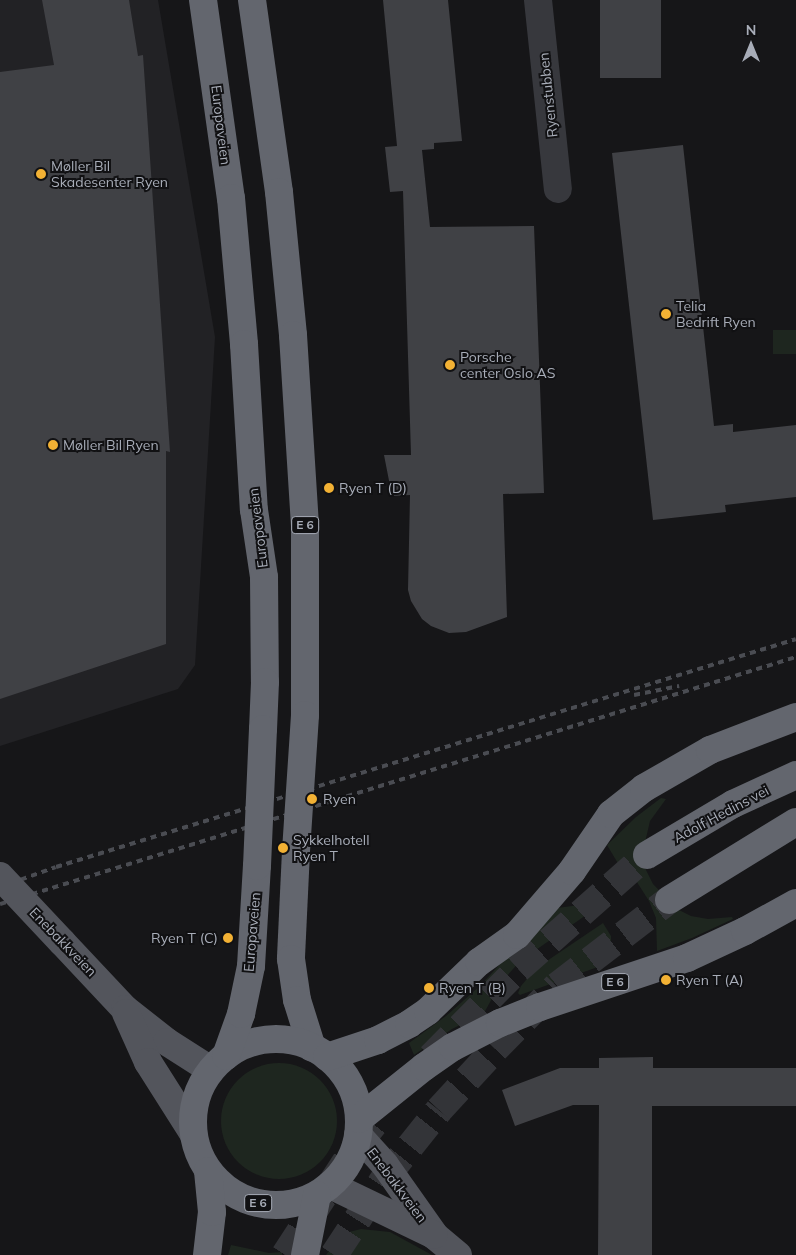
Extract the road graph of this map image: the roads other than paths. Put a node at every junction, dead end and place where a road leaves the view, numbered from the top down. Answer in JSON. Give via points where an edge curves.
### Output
{"nodes":[{"id":1,"x":203,"y":0,"type":"edge"},
{"id":2,"x":252,"y":0,"type":"edge"},
{"id":3,"x":538,"y":0,"type":"edge"},
{"id":4,"x":558,"y":190,"type":"dead end"},
{"id":5,"x":796,"y":717,"type":"edge"},
{"id":6,"x":796,"y":775,"type":"edge"},
{"id":7,"x":796,"y":822,"type":"edge"},
{"id":8,"x":647,"y":855,"type":"tunnel mouth"},
{"id":9,"x":0,"y":876,"type":"edge"},
{"id":10,"x":668,"y":900,"type":"tunnel mouth"},
{"id":11,"x":796,"y":903,"type":"edge"},
{"id":12,"x":125,"y":1009,"type":"junction"},
{"id":13,"x":320,"y":1053,"type":"junction"},
{"id":14,"x":219,"y":1062,"type":"junction"},
{"id":15,"x":358,"y":1127,"type":"junction"},
{"id":16,"x":193,"y":1132,"type":"junction"},
{"id":17,"x":208,"y":1171,"type":"junction"},
{"id":18,"x":324,"y":1190,"type":"junction"},
{"id":19,"x":435,"y":1236,"type":"junction"},
{"id":20,"x":207,"y":1255,"type":"edge"},
{"id":21,"x":305,"y":1255,"type":"edge"},
{"id":22,"x":458,"y":1255,"type":"edge"}],
"edges":[{"from":1,"to":14,"type":"highway","name":"Europaveien","number":"E 6","bridge":true,"via":[[231,198],[254,510],[264,577],[265,682],[250,966],[241,1014]]},
{"from":2,"to":13,"type":"highway","number":"E 6","bridge":true,"via":[[279,192],[295,354],[305,528],[305,715],[291,959],[297,1000]]},
{"from":3,"to":4,"type":"street","name":"Ryenstubben"},
{"from":5,"to":13,"type":"highway","via":[[710,750],[644,788],[611,814],[572,871],[517,935],[479,962],[428,1011],[378,1040]]},
{"from":6,"to":8,"type":"highway","name":"Adolf Hedins vei","via":[[734,804]]},
{"from":7,"to":10,"type":"highway"},
{"from":9,"to":12,"type":"main road","name":"Enebakkveien","bridge":true},
{"from":11,"to":15,"type":"highway","number":"E 6","via":[[687,958],[540,1007],[494,1026],[453,1047],[424,1067]]},
{"from":12,"to":14,"type":"main road","name":"Enebakkveien","via":[[167,1042]]},
{"from":12,"to":16,"type":"main road","name":"Enebakkveien","via":[[148,1062]]},
{"from":13,"to":14,"type":"highway","via":[[295,1042],[259,1041],[242,1047]]},
{"from":13,"to":15,"type":"highway","number":"E 6","via":[[340,1070],[350,1085],[356,1102]]},
{"from":14,"to":16,"type":"highway","number":"E 6","via":[[204,1081],[194,1106]]},
{"from":15,"to":18,"type":"highway","number":"E 6","via":[[353,1154],[343,1171]]},
{"from":15,"to":19,"type":"main road","name":"Enebakkveien"},
{"from":16,"to":17,"type":"highway","number":"E 6","via":[[201,1160]]},
{"from":17,"to":18,"type":"highway","number":"E 6","via":[[225,1189],[247,1201],[271,1205],[295,1204]]},
{"from":17,"to":20,"type":"highway","number":"E 6","via":[[212,1212]]},
{"from":18,"to":19,"type":"main road","name":"Enebakkveien"},
{"from":18,"to":21,"type":"highway","number":"E 6"},
{"from":19,"to":22,"type":"main road","name":"Enebakkveien"}]}
